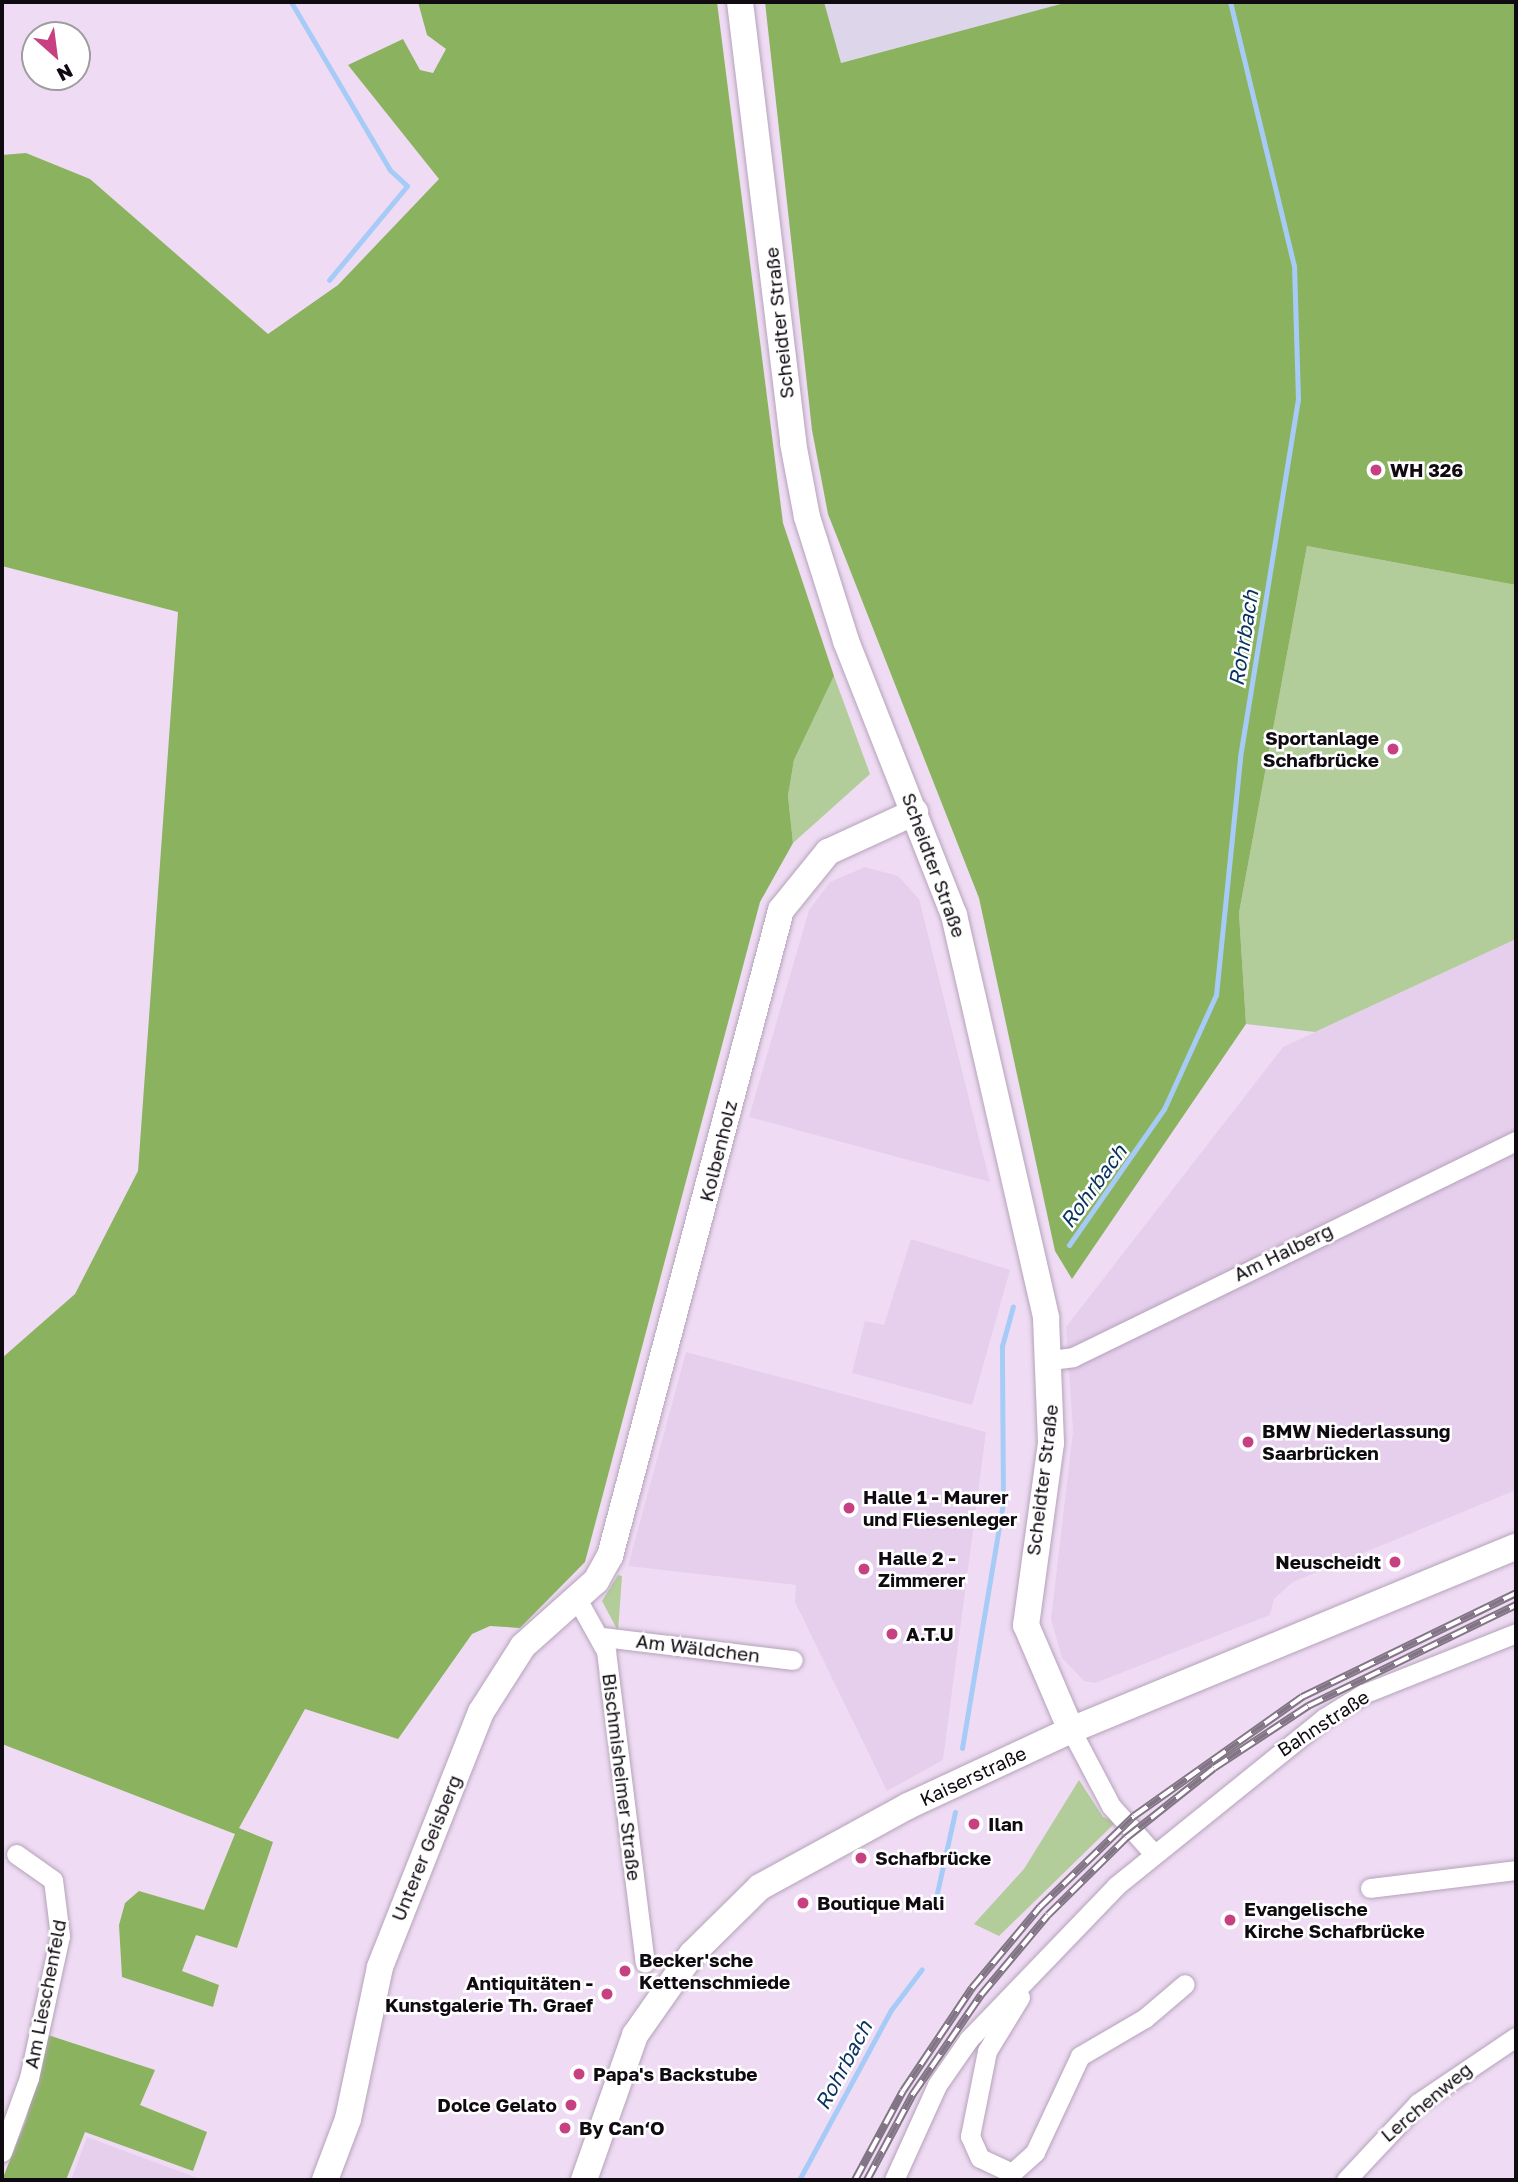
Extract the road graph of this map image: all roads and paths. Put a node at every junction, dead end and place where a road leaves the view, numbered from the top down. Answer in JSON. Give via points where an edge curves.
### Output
{"nodes":[{"id":1,"x":740,"y":2,"type":"edge"},
{"id":2,"x":915,"y":812,"type":"junction"},
{"id":3,"x":1516,"y":1141,"type":"edge"},
{"id":4,"x":1050,"y":1360,"type":"junction"},
{"id":5,"x":1516,"y":1547,"type":"edge"},
{"id":6,"x":609,"y":1559,"type":"joint"},
{"id":7,"x":577,"y":1599,"type":"junction"},
{"id":8,"x":1516,"y":1633,"type":"edge"},
{"id":9,"x":603,"y":1637,"type":"junction"},
{"id":10,"x":793,"y":1660,"type":"dead end"},
{"id":11,"x":1071,"y":1730,"type":"junction"},
{"id":12,"x":16,"y":1854,"type":"dead end"},
{"id":13,"x":1154,"y":1854,"type":"junction"},
{"id":14,"x":1516,"y":1870,"type":"edge"},
{"id":15,"x":1370,"y":1888,"type":"dead end"},
{"id":16,"x":1082,"y":1919,"type":"junction"},
{"id":17,"x":645,"y":1963,"type":"dead end"},
{"id":18,"x":1185,"y":1984,"type":"dead end"},
{"id":19,"x":1516,"y":2037,"type":"edge"},
{"id":20,"x":2,"y":2152,"type":"edge"},
{"id":21,"x":325,"y":2180,"type":"edge"},
{"id":22,"x":584,"y":2180,"type":"edge"},
{"id":23,"x":894,"y":2180,"type":"edge"},
{"id":24,"x":1346,"y":2180,"type":"edge"}],
"edges":[{"from":1,"to":2,"type":"main road","name":"Scheidter Straße","via":[[793,443],[807,517],[846,641]]},
{"from":2,"to":4,"type":"main road","name":"Scheidter Straße","via":[[971,974]]},
{"from":2,"to":6,"type":"main road","name":"Kolbenholz","via":[[828,852],[781,911]]},
{"from":3,"to":4,"type":"street","name":"Am Halberg","via":[[1073,1357]]},
{"from":4,"to":11,"type":"main road","name":"Scheidter Straße","via":[[1051,1443],[1026,1625]]},
{"from":5,"to":11,"type":"main road","name":"Kaiserstraße"},
{"from":6,"to":7,"type":"main road","name":"Unterer Geisberg"},
{"from":7,"to":9,"type":"street","name":"Bischmisheimer Straße"},
{"from":7,"to":21,"type":"main road","name":"Unterer Geisberg","via":[[523,1646],[481,1712],[380,1967],[348,2119]]},
{"from":8,"to":13,"type":"street","name":"Bahnstraße","via":[[1334,1712]]},
{"from":9,"to":10,"type":"street","name":"Am Wäldchen"},
{"from":9,"to":17,"type":"street","name":"Bischmisheimer Straße"},
{"from":11,"to":13,"type":"street","via":[[1111,1806]]},
{"from":11,"to":22,"type":"main road","name":"Kaiserstraße","via":[[880,1821],[760,1887],[738,1906],[669,1981],[635,2035]]},
{"from":12,"to":20,"type":"street","name":"Am Lieschenfeld","via":[[54,1880],[60,1936],[29,2078]]},
{"from":13,"to":16,"type":"street","name":"Bahnstraße"},
{"from":14,"to":15,"type":"street"},
{"from":16,"to":18,"type":"street","via":[[1070,1946],[1012,2006],[987,2051],[970,2136],[980,2158],[999,2171],[1026,2166],[1086,2050],[1145,2018]]},
{"from":16,"to":23,"type":"street","name":"Bahnstraße","via":[[969,2039],[937,2085]]},
{"from":19,"to":24,"type":"street","name":"Lerchenweg","via":[[1418,2103]]}]}
